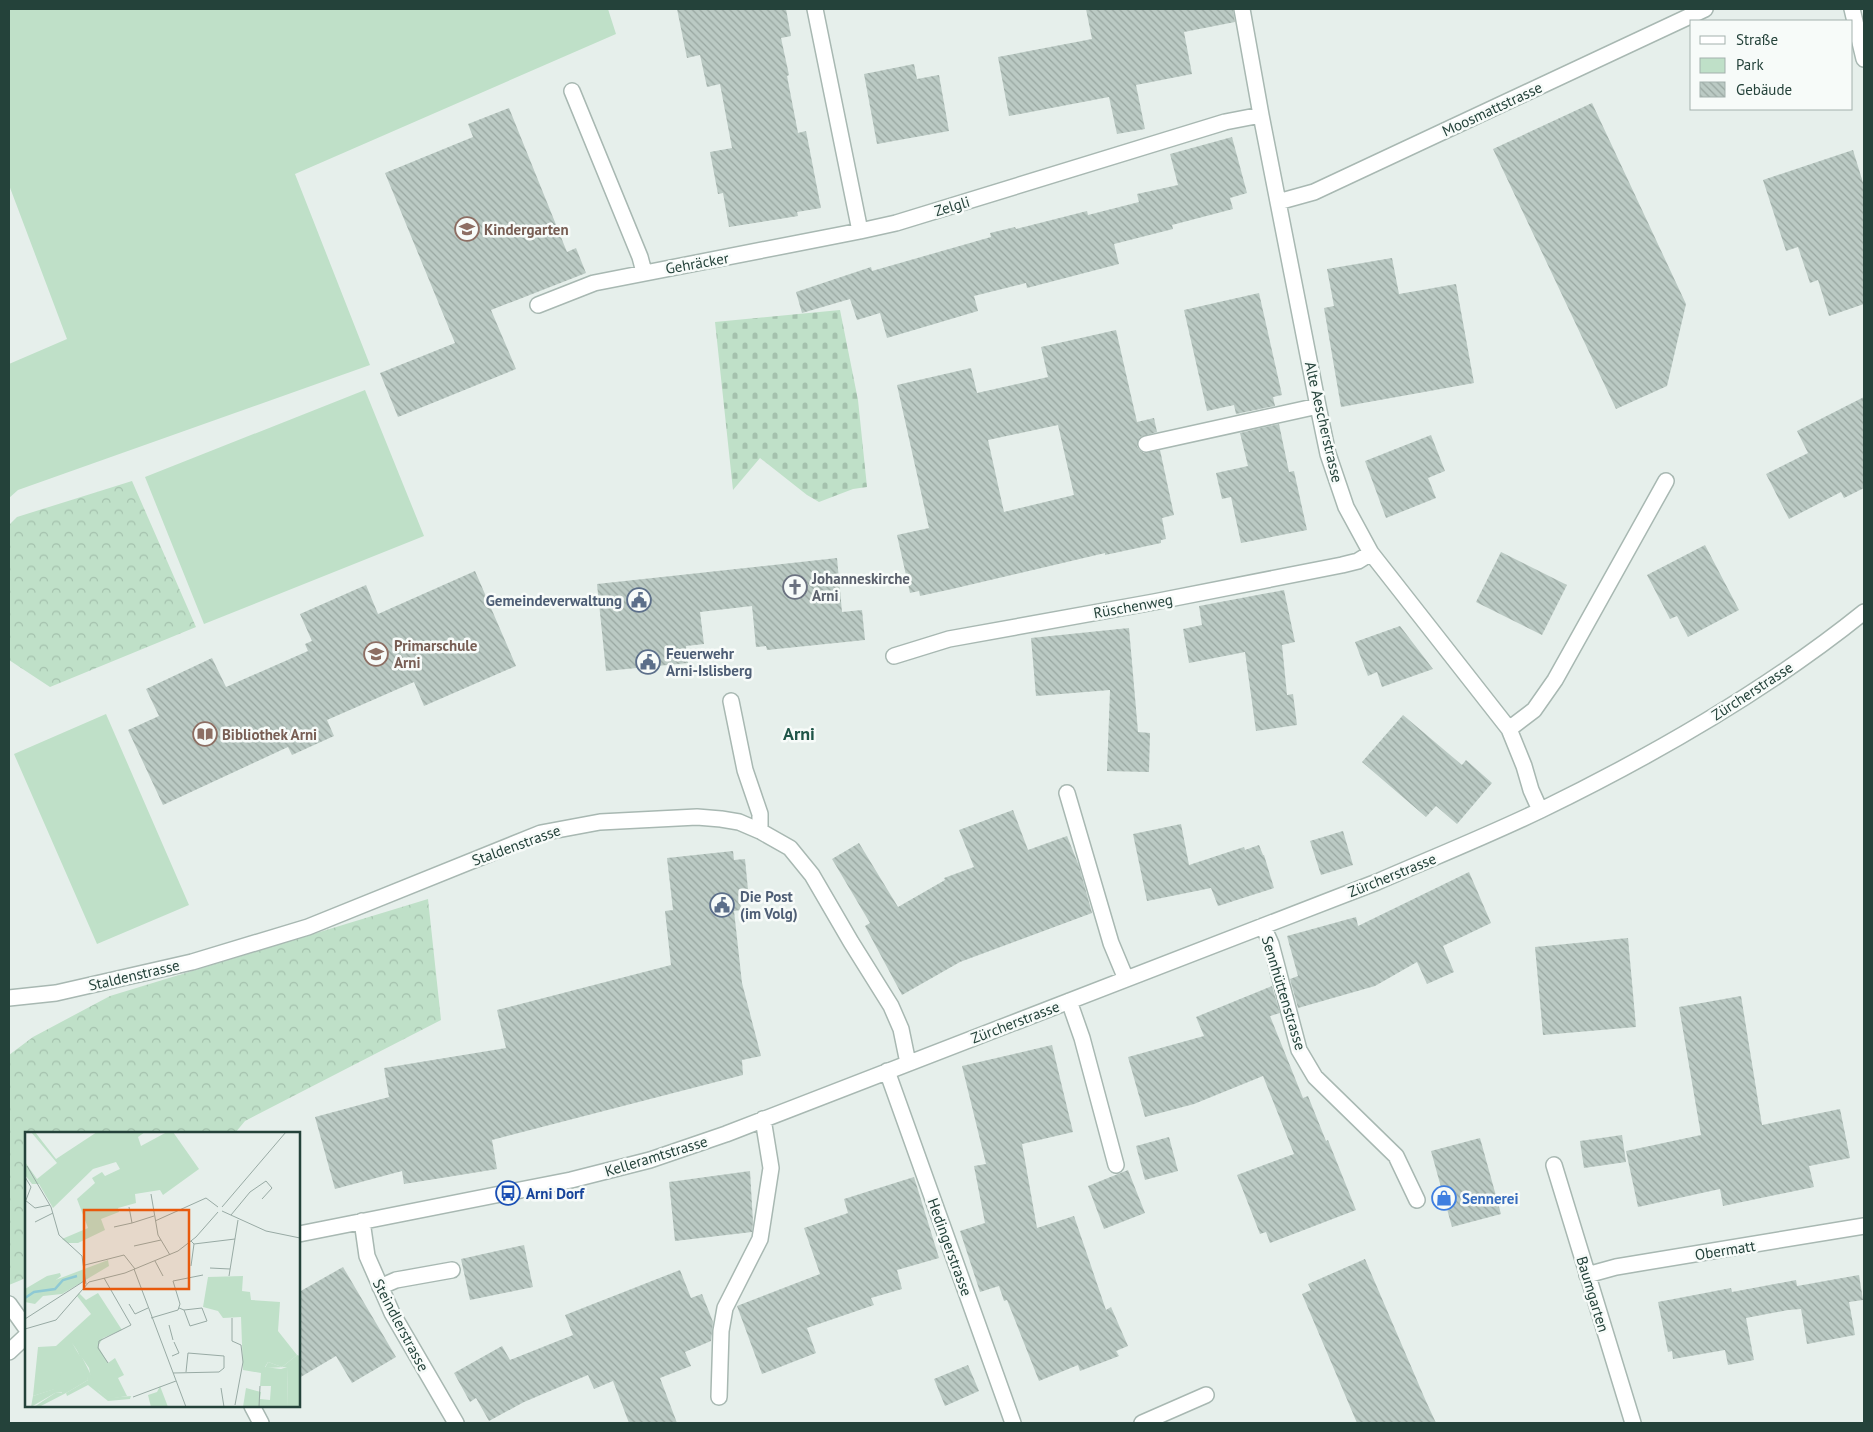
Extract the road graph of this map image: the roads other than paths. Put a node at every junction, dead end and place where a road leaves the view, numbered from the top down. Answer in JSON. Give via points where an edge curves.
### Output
{"nodes":[{"id":1,"x":815,"y":9,"type":"edge"},
{"id":2,"x":1242,"y":9,"type":"edge"},
{"id":3,"x":1705,"y":9,"type":"edge"},
{"id":4,"x":1852,"y":9,"type":"edge"},
{"id":5,"x":1864,"y":59,"type":"edge"},
{"id":6,"x":572,"y":91,"type":"dead end"},
{"id":7,"x":1261,"y":115,"type":"junction"},
{"id":8,"x":1278,"y":202,"type":"junction"},
{"id":9,"x":860,"y":231,"type":"junction"},
{"id":10,"x":644,"y":272,"type":"junction"},
{"id":11,"x":538,"y":305,"type":"dead end"},
{"id":12,"x":1318,"y":406,"type":"junction"},
{"id":13,"x":1146,"y":444,"type":"dead end"},
{"id":14,"x":1666,"y":481,"type":"dead end"},
{"id":15,"x":1371,"y":553,"type":"junction"},
{"id":16,"x":1864,"y":612,"type":"edge"},
{"id":17,"x":894,"y":656,"type":"dead end"},
{"id":18,"x":731,"y":700,"type":"dead end"},
{"id":19,"x":1509,"y":728,"type":"junction"},
{"id":20,"x":1067,"y":793,"type":"dead end"},
{"id":21,"x":1540,"y":810,"type":"junction"},
{"id":22,"x":760,"y":831,"type":"junction"},
{"id":23,"x":1263,"y":926,"type":"junction"},
{"id":24,"x":1126,"y":979,"type":"junction"},
{"id":25,"x":9,"y":998,"type":"edge"},
{"id":26,"x":1069,"y":1001,"type":"junction"},
{"id":27,"x":908,"y":1064,"type":"junction"},
{"id":28,"x":887,"y":1071,"type":"junction"},
{"id":29,"x":764,"y":1119,"type":"junction"},
{"id":30,"x":1116,"y":1165,"type":"dead end"},
{"id":31,"x":1554,"y":1165,"type":"dead end"},
{"id":32,"x":1416,"y":1200,"type":"dead end"},
{"id":33,"x":362,"y":1220,"type":"junction"},
{"id":34,"x":1864,"y":1226,"type":"edge"},
{"id":35,"x":300,"y":1234,"type":"edge"},
{"id":36,"x":452,"y":1270,"type":"dead end"},
{"id":37,"x":1587,"y":1275,"type":"junction"},
{"id":38,"x":380,"y":1288,"type":"junction"},
{"id":39,"x":9,"y":1304,"type":"edge"},
{"id":40,"x":25,"y":1327,"type":"edge"},
{"id":41,"x":25,"y":1337,"type":"edge"},
{"id":42,"x":9,"y":1352,"type":"edge"},
{"id":43,"x":1206,"y":1395,"type":"dead end"},
{"id":44,"x":719,"y":1397,"type":"dead end"},
{"id":45,"x":253,"y":1407,"type":"edge"},
{"id":46,"x":261,"y":1423,"type":"edge"},
{"id":47,"x":456,"y":1423,"type":"edge"},
{"id":48,"x":1013,"y":1423,"type":"edge"},
{"id":49,"x":1142,"y":1423,"type":"edge"},
{"id":50,"x":1633,"y":1423,"type":"edge"}],
"edges":[{"from":1,"to":9,"type":"street"},
{"from":2,"to":7,"type":"street","name":"Alte Aescherstrasse"},
{"from":3,"to":8,"type":"street","name":"Moosmattstrasse","via":[[1314,192]]},
{"from":4,"to":5,"type":"street"},
{"from":6,"to":10,"type":"street"},
{"from":7,"to":8,"type":"street","name":"Alte Aescherstrasse"},
{"from":7,"to":9,"type":"street","name":"Zelgli","via":[[1225,122],[896,223]]},
{"from":8,"to":12,"type":"street","name":"Alte Aescherstrasse"},
{"from":9,"to":10,"type":"street","name":"Gehräcker"},
{"from":10,"to":11,"type":"street","name":"Gehräcker","via":[[594,283]]},
{"from":12,"to":13,"type":"street"},
{"from":12,"to":15,"type":"street","name":"Alte Aescherstrasse","via":[[1328,454],[1346,507]]},
{"from":14,"to":19,"type":"street","via":[[1555,680],[1534,710]]},
{"from":15,"to":17,"type":"street","name":"Rüschenweg","via":[[1342,565],[949,639]]},
{"from":15,"to":19,"type":"street","name":"Alte Aescherstrasse"},
{"from":16,"to":21,"type":"street","name":"Zürcherstrasse","via":[[1781,674],[1679,737]]},
{"from":18,"to":22,"type":"street","via":[[745,770],[760,814]]},
{"from":19,"to":21,"type":"street","name":"Alte Aescherstrasse"},
{"from":20,"to":24,"type":"street"},
{"from":21,"to":23,"type":"street","name":"Zürcherstrasse","via":[[1377,882]]},
{"from":22,"to":25,"type":"street","name":"Staldenstrasse","via":[[739,822],[697,817],[600,822],[541,833],[299,930],[192,962],[56,993]]},
{"from":22,"to":27,"type":"street","name":"Staldenstrasse","via":[[790,848],[812,875],[891,1006],[901,1029]]},
{"from":23,"to":24,"type":"street","name":"Zürcherstrasse"},
{"from":23,"to":32,"type":"street","name":"Sennhüttenstrasse","via":[[1299,1050],[1315,1077],[1396,1156]]},
{"from":24,"to":26,"type":"street","name":"Zürcherstrasse"},
{"from":26,"to":27,"type":"street","name":"Zürcherstrasse"},
{"from":26,"to":30,"type":"street"},
{"from":27,"to":28,"type":"street","name":"Zürcherstrasse"},
{"from":28,"to":29,"type":"street","name":"Kelleramtstrasse"},
{"from":28,"to":48,"type":"street","name":"Hedingerstrasse"},
{"from":29,"to":33,"type":"street","name":"Kelleramtstrasse","via":[[650,1160],[571,1180]]},
{"from":29,"to":44,"type":"street","via":[[771,1168],[760,1239],[725,1308],[720,1331]]},
{"from":31,"to":37,"type":"street","name":"Baumgarten"},
{"from":33,"to":35,"type":"street","name":"Kelleramtstrasse"},
{"from":33,"to":38,"type":"street","name":"Steindlerstrasse","via":[[366,1256]]},
{"from":34,"to":37,"type":"street","name":"Obermatt","via":[[1616,1267]]},
{"from":36,"to":38,"type":"street","via":[[396,1280]]},
{"from":37,"to":50,"type":"street","name":"Baumgarten"},
{"from":38,"to":47,"type":"street","name":"Steindlerstrasse"},
{"from":39,"to":40,"type":"street"},
{"from":41,"to":42,"type":"street"},
{"from":43,"to":49,"type":"street"},
{"from":45,"to":46,"type":"street"}]}
